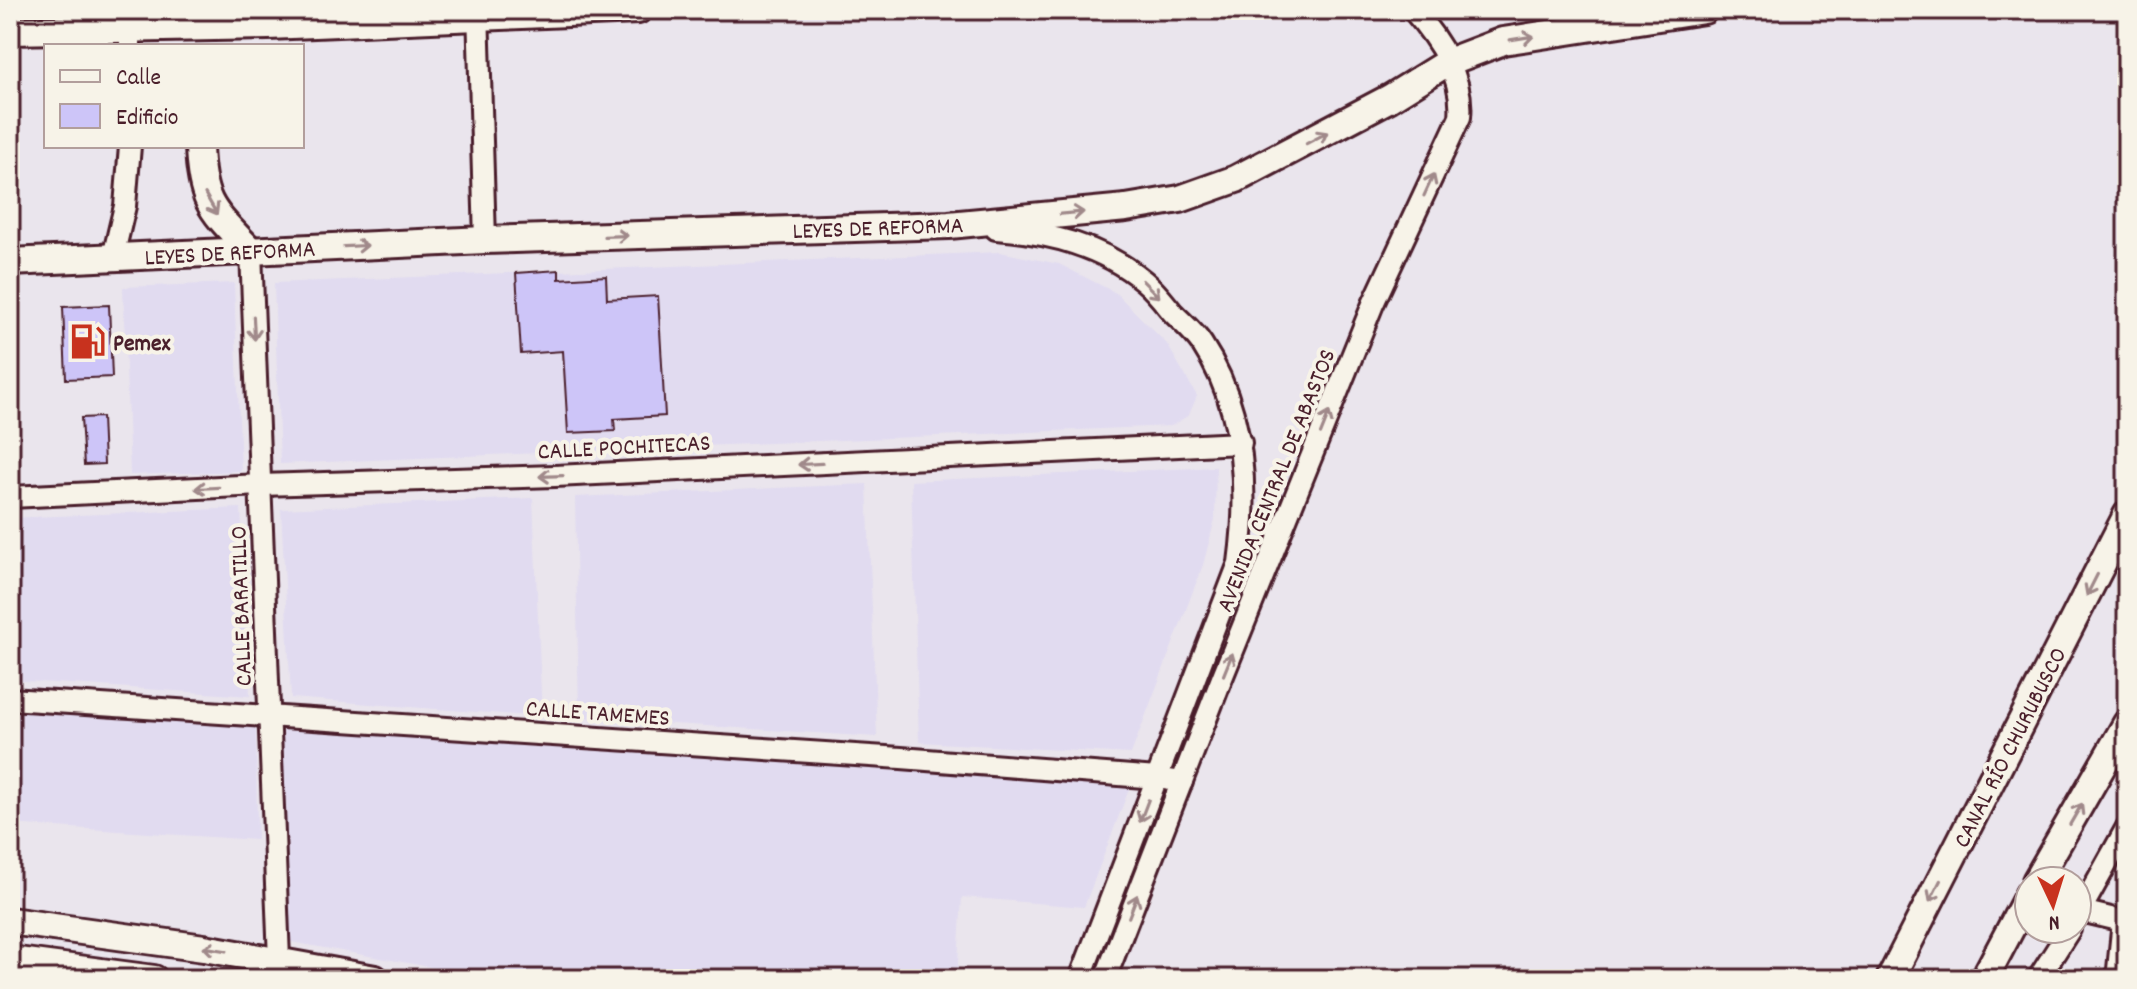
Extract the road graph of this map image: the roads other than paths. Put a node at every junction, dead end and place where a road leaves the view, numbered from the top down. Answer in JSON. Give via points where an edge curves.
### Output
{"nodes":[{"id":1,"x":622,"y":10,"type":"edge"},
{"id":2,"x":1413,"y":10,"type":"edge"},
{"id":3,"x":1704,"y":10,"type":"edge"},
{"id":4,"x":478,"y":14,"type":"edge"},
{"id":5,"x":268,"y":26,"type":"junction"},
{"id":6,"x":130,"y":28,"type":"edge"},
{"id":7,"x":10,"y":31,"type":"edge"},
{"id":8,"x":228,"y":44,"type":"edge"},
{"id":9,"x":1448,"y":62,"type":"junction"},
{"id":10,"x":130,"y":148,"type":"edge"},
{"id":11,"x":199,"y":148,"type":"edge"},
{"id":12,"x":949,"y":225,"type":"junction"},
{"id":13,"x":485,"y":240,"type":"junction"},
{"id":14,"x":251,"y":251,"type":"junction"},
{"id":15,"x":113,"y":257,"type":"junction"},
{"id":16,"x":10,"y":262,"type":"edge"},
{"id":17,"x":1241,"y":443,"type":"junction"},
{"id":18,"x":261,"y":485,"type":"junction"},
{"id":19,"x":10,"y":497,"type":"edge"},
{"id":20,"x":2127,"y":515,"type":"edge"},
{"id":21,"x":10,"y":699,"type":"edge"},
{"id":22,"x":270,"y":716,"type":"junction"},
{"id":23,"x":2127,"y":723,"type":"edge"},
{"id":24,"x":2117,"y":758,"type":"edge"},
{"id":25,"x":1157,"y":778,"type":"junction"},
{"id":26,"x":1182,"y":782,"type":"junction"},
{"id":27,"x":2127,"y":827,"type":"edge"},
{"id":28,"x":2047,"y":865,"type":"edge"},
{"id":29,"x":2093,"y":887,"type":"edge"},
{"id":30,"x":2093,"y":919,"type":"edge"},
{"id":31,"x":10,"y":921,"type":"edge"},
{"id":32,"x":2125,"y":922,"type":"edge"},
{"id":33,"x":2013,"y":924,"type":"edge"},
{"id":34,"x":2059,"y":945,"type":"edge"},
{"id":35,"x":10,"y":960,"type":"edge"},
{"id":36,"x":279,"y":960,"type":"junction"},
{"id":37,"x":154,"y":979,"type":"edge"},
{"id":38,"x":375,"y":979,"type":"edge"},
{"id":39,"x":1080,"y":979,"type":"edge"},
{"id":40,"x":1105,"y":979,"type":"edge"},
{"id":41,"x":1890,"y":979,"type":"edge"},
{"id":42,"x":1984,"y":979,"type":"edge"},
{"id":43,"x":2038,"y":979,"type":"edge"},
{"id":44,"x":2117,"y":979,"type":"edge"}],
"edges":[{"from":1,"to":4,"type":"main road"},
{"from":2,"to":9,"type":"street","name":"AVENIDA CENTRAL DE ABASTOS"},
{"from":9,"to":3,"type":"main road","name":"LEYES DE REFORMA","one_way":true,"via":[[1503,41]]},
{"from":4,"to":5,"type":"main road"},
{"from":4,"to":13,"type":"street"},
{"from":5,"to":6,"type":"main road"},
{"from":5,"to":8,"type":"main road"},
{"from":6,"to":7,"type":"main road"},
{"from":12,"to":9,"type":"main road","name":"LEYES DE REFORMA","one_way":true,"via":[[1180,199],[1236,179],[1312,141]]},
{"from":26,"to":9,"type":"street","name":"AVENIDA CENTRAL DE ABASTOS","one_way":true,"via":[[1373,304],[1460,117],[1459,84]]},
{"from":10,"to":15,"type":"street","via":[[125,206]]},
{"from":11,"to":14,"type":"main road","one_way":true,"via":[[206,198]]},
{"from":13,"to":12,"type":"main road","name":"LEYES DE REFORMA","one_way":true},
{"from":12,"to":17,"type":"street","name":"AVENIDA CENTRAL DE ABASTOS","one_way":true,"via":[[1036,232],[1078,244],[1144,281],[1202,343],[1229,396]]},
{"from":14,"to":13,"type":"main road","name":"LEYES DE REFORMA","one_way":true},
{"from":14,"to":15,"type":"main road","name":"LEYES DE REFORMA"},
{"from":14,"to":18,"type":"street","name":"CALLE BARATILLO","one_way":true},
{"from":15,"to":16,"type":"main road","name":"LEYES DE REFORMA"},
{"from":17,"to":18,"type":"street","name":"CALLE POCHITECAS","one_way":true},
{"from":17,"to":25,"type":"street","name":"AVENIDA CENTRAL DE ABASTOS","via":[[1245,519],[1239,563]]},
{"from":18,"to":19,"type":"street","name":"CALLE POCHITECAS","one_way":true},
{"from":18,"to":22,"type":"street","name":"CALLE BARATILLO"},
{"from":20,"to":41,"type":"main road","name":"CANAL RÍO CHURUBUSCO","one_way":true},
{"from":21,"to":22,"type":"street","name":"CALLE TAMEMES"},
{"from":22,"to":25,"type":"street","name":"CALLE TAMEMES"},
{"from":22,"to":36,"type":"street","name":"CALLE BARATILLO"},
{"from":23,"to":24,"type":"main road"},
{"from":28,"to":24,"type":"main road","one_way":true},
{"from":25,"to":26,"type":"street","name":"CALLE TAMEMES"},
{"from":25,"to":39,"type":"street","name":"AVENIDA CENTRAL DE ABASTOS","one_way":true},
{"from":40,"to":26,"type":"street","name":"AVENIDA CENTRAL DE ABASTOS","one_way":true},
{"from":27,"to":29,"type":"street"},
{"from":30,"to":32,"type":"street"},
{"from":36,"to":31,"type":"main road","one_way":true},
{"from":32,"to":44,"type":"street"},
{"from":33,"to":42,"type":"main road"},
{"from":34,"to":43,"type":"street"},
{"from":35,"to":37,"type":"main road"},
{"from":36,"to":38,"type":"main road"}]}
